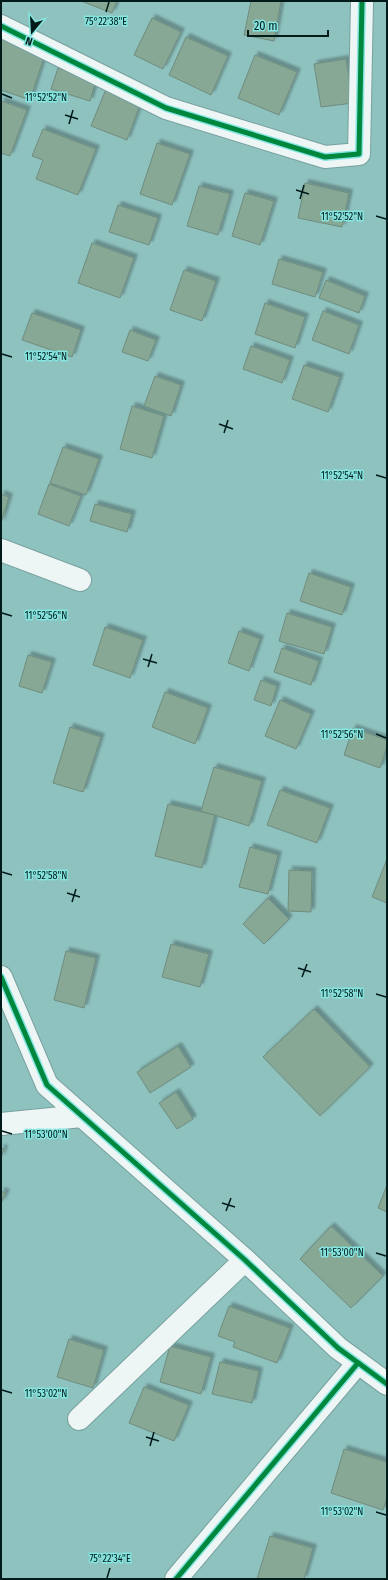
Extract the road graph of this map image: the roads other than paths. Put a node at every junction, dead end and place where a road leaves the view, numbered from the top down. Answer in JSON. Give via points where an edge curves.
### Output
{"nodes":[{"id":1,"x":362,"y":1,"type":"edge"},
{"id":2,"x":1,"y":26,"type":"edge"},
{"id":3,"x":1,"y":550,"type":"edge"},
{"id":4,"x":80,"y":580,"type":"dead end"},
{"id":5,"x":1,"y":977,"type":"edge"},
{"id":6,"x":82,"y":1116,"type":"junction"},
{"id":7,"x":1,"y":1124,"type":"edge"},
{"id":8,"x":245,"y":1260,"type":"junction"},
{"id":9,"x":358,"y":1363,"type":"junction"},
{"id":10,"x":387,"y":1384,"type":"edge"},
{"id":11,"x":79,"y":1419,"type":"dead end"},
{"id":12,"x":176,"y":1579,"type":"edge"}],
"edges":[{"from":1,"to":2,"type":"street","via":[[358,154],[325,157],[166,108]]},
{"from":3,"to":4,"type":"street"},
{"from":5,"to":6,"type":"street","via":[[47,1085]]},
{"from":6,"to":7,"type":"street"},
{"from":6,"to":8,"type":"street"},
{"from":8,"to":9,"type":"street","via":[[338,1348]]},
{"from":8,"to":11,"type":"street"},
{"from":9,"to":10,"type":"street"},
{"from":9,"to":12,"type":"street"}]}
